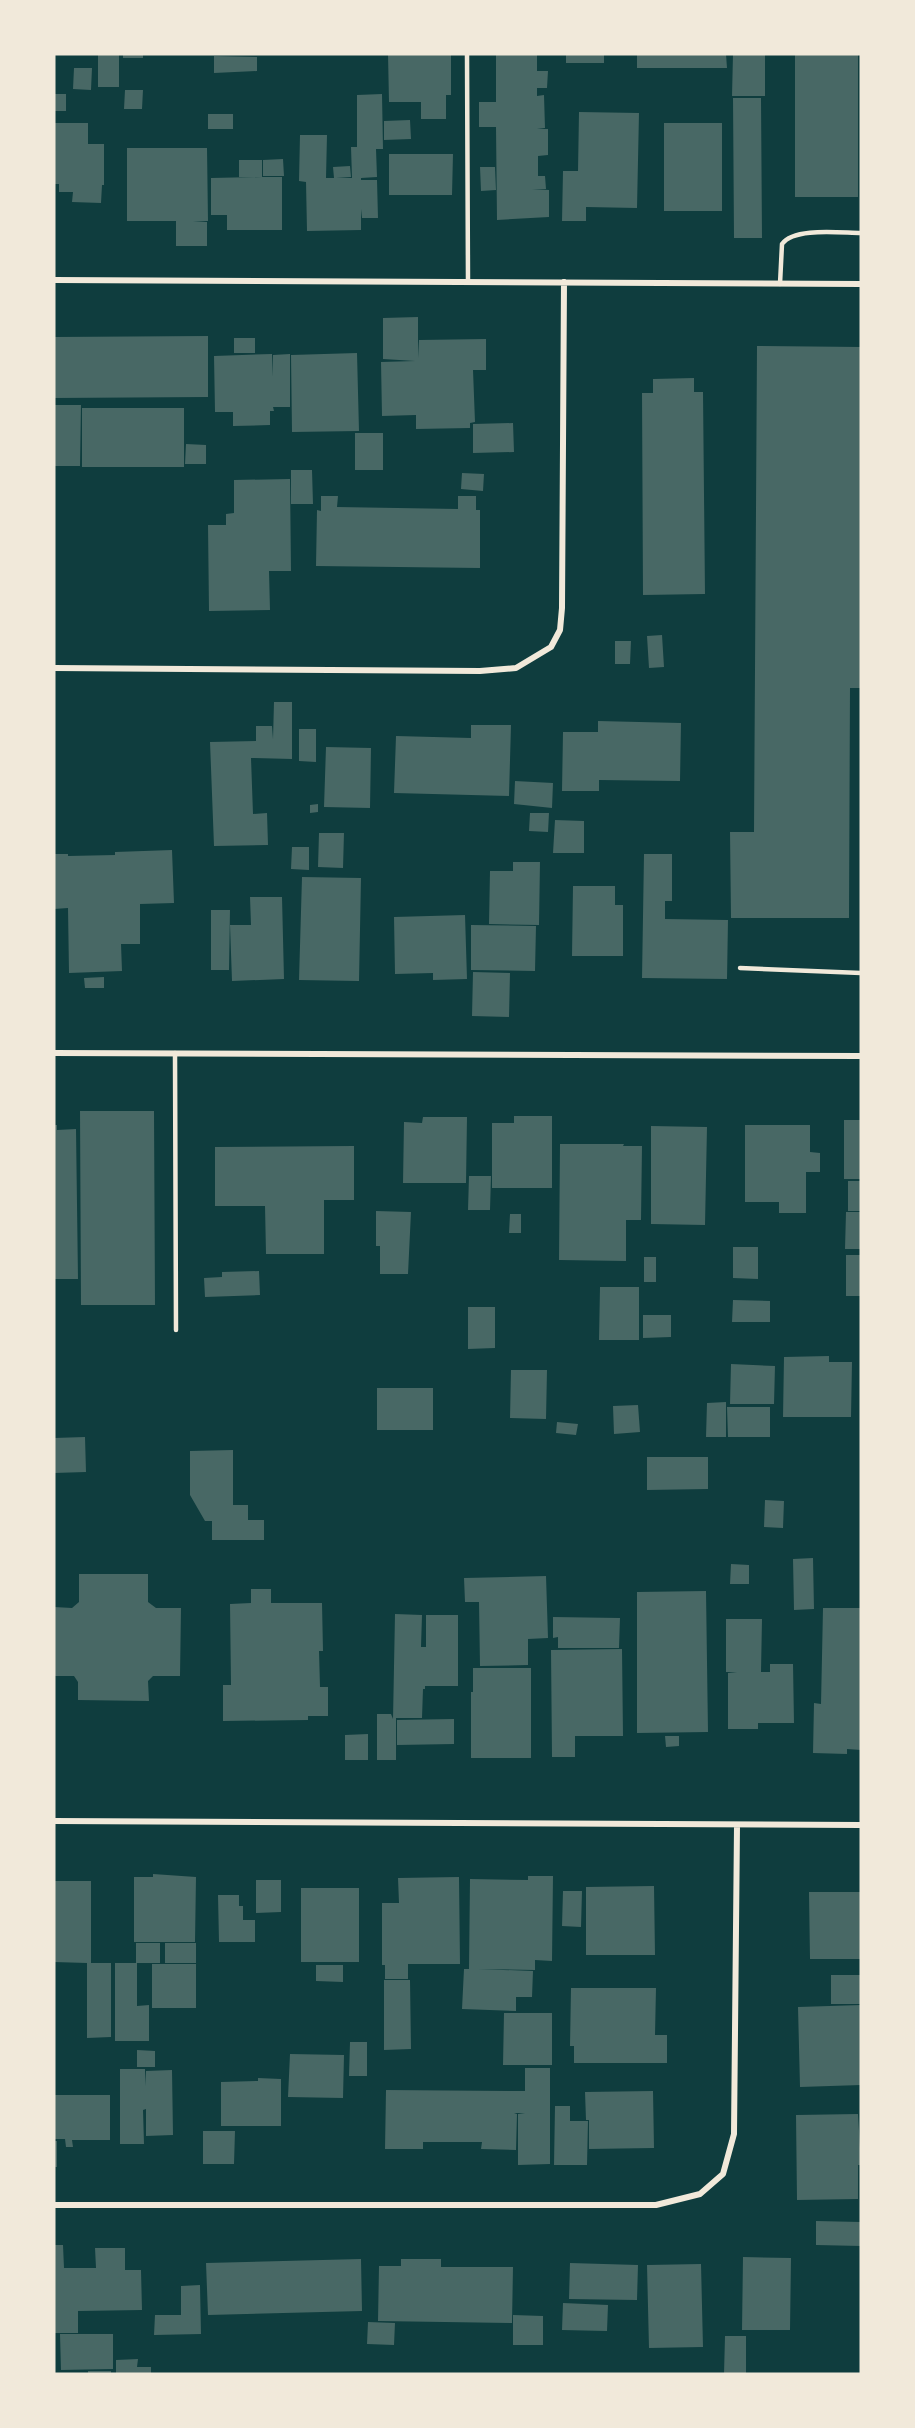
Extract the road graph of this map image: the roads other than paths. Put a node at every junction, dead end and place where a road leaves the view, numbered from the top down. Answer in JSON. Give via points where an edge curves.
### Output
{"nodes":[{"id":1,"x":467,"y":54,"type":"edge"},
{"id":2,"x":861,"y":233,"type":"edge"},
{"id":3,"x":54,"y":280,"type":"edge"},
{"id":4,"x":468,"y":282,"type":"junction"},
{"id":5,"x":564,"y":282,"type":"junction"},
{"id":6,"x":780,"y":284,"type":"junction"},
{"id":7,"x":861,"y":284,"type":"edge"},
{"id":8,"x":54,"y":668,"type":"edge"},
{"id":9,"x":740,"y":969,"type":"dead end"},
{"id":10,"x":861,"y":973,"type":"edge"},
{"id":11,"x":54,"y":1053,"type":"edge"},
{"id":12,"x":175,"y":1053,"type":"junction"},
{"id":13,"x":861,"y":1056,"type":"edge"},
{"id":14,"x":176,"y":1330,"type":"dead end"},
{"id":15,"x":54,"y":1821,"type":"edge"},
{"id":16,"x":861,"y":1825,"type":"edge"},
{"id":17,"x":737,"y":1826,"type":"junction"},
{"id":18,"x":54,"y":2205,"type":"edge"}],
"edges":[{"from":1,"to":4,"type":"lane"},
{"from":2,"to":6,"type":"lane","via":[[789,236],[782,244]]},
{"from":3,"to":4,"type":"street"},
{"from":4,"to":5,"type":"street"},
{"from":5,"to":6,"type":"street"},
{"from":5,"to":8,"type":"street","via":[[562,608],[560,630],[551,647],[516,668],[480,671]]},
{"from":6,"to":7,"type":"street"},
{"from":9,"to":10,"type":"lane"},
{"from":11,"to":12,"type":"street"},
{"from":12,"to":13,"type":"street"},
{"from":12,"to":14,"type":"lane"},
{"from":15,"to":17,"type":"street"},
{"from":16,"to":17,"type":"street"},
{"from":17,"to":18,"type":"street","via":[[734,2134],[723,2174],[700,2194],[656,2205]]}]}
